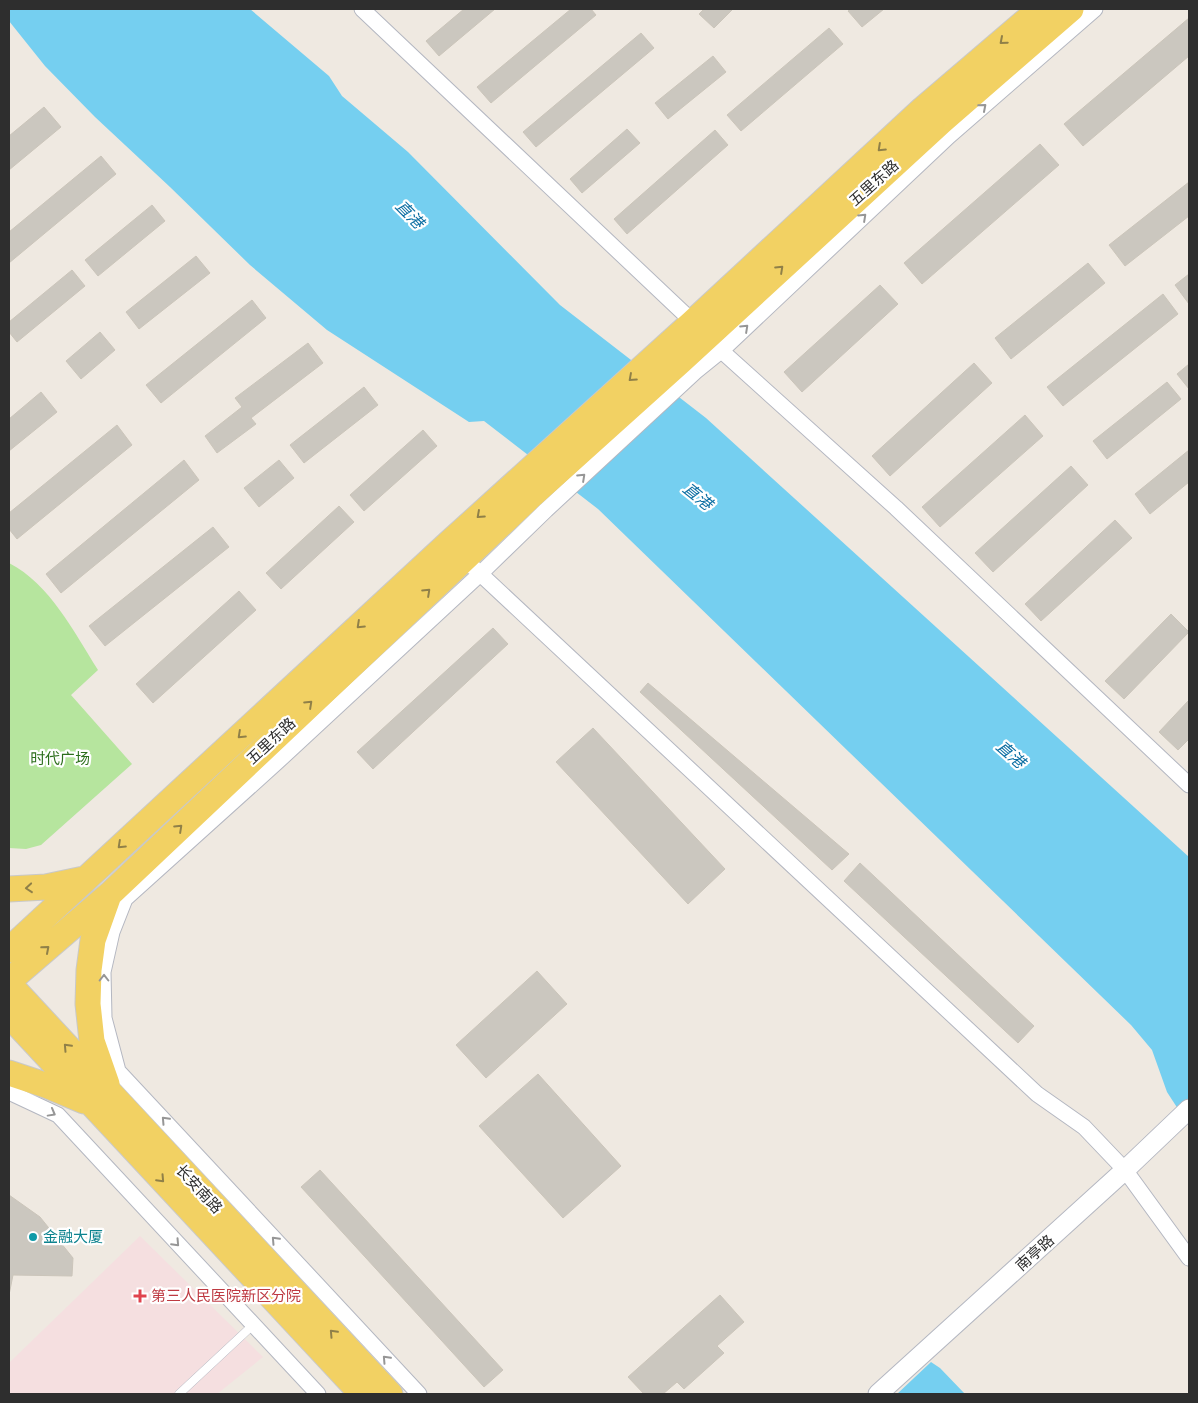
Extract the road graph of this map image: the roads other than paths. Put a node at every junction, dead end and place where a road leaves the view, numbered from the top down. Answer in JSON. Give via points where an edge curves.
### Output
{"nodes":[{"id":1,"x":362,"y":9,"type":"edge"},
{"id":2,"x":1040,"y":9,"type":"edge"},
{"id":3,"x":1071,"y":9,"type":"edge"},
{"id":4,"x":1095,"y":9,"type":"edge"},
{"id":5,"x":707,"y":337,"type":"junction"},
{"id":6,"x":464,"y":558,"type":"junction"},
{"id":7,"x":1189,"y":785,"type":"edge"},
{"id":8,"x":84,"y":879,"type":"junction"},
{"id":9,"x":9,"y":889,"type":"edge"},
{"id":10,"x":110,"y":894,"type":"junction"},
{"id":11,"x":9,"y":950,"type":"edge"},
{"id":12,"x":9,"y":982,"type":"edge"},
{"id":13,"x":9,"y":1016,"type":"edge"},
{"id":14,"x":9,"y":1073,"type":"edge"},
{"id":15,"x":9,"y":1092,"type":"edge"},
{"id":16,"x":102,"y":1100,"type":"junction"},
{"id":17,"x":1189,"y":1109,"type":"edge"},
{"id":18,"x":1125,"y":1170,"type":"junction"},
{"id":19,"x":1189,"y":1258,"type":"edge"},
{"id":20,"x":253,"y":1325,"type":"junction"},
{"id":21,"x":179,"y":1394,"type":"edge"},
{"id":22,"x":318,"y":1394,"type":"edge"},
{"id":23,"x":362,"y":1394,"type":"edge"},
{"id":24,"x":390,"y":1394,"type":"edge"},
{"id":25,"x":419,"y":1394,"type":"edge"},
{"id":26,"x":878,"y":1394,"type":"edge"}],
"edges":[{"from":1,"to":5,"type":"street"},
{"from":2,"to":5,"type":"main road","name":"五里东路","one_way":true,"via":[[923,110]]},
{"from":5,"to":3,"type":"main road","name":"五里东路","one_way":true},
{"from":5,"to":4,"type":"street","one_way":true,"via":[[949,136]]},
{"from":5,"to":6,"type":"main road","name":"五里东路"},
{"from":5,"to":7,"type":"street","via":[[896,508]]},
{"from":6,"to":8,"type":"main road","name":"五里东路","one_way":true},
{"from":10,"to":6,"type":"main road","name":"五里东路","one_way":true},
{"from":6,"to":18,"type":"street","via":[[1037,1094],[1084,1127]]},
{"from":25,"to":6,"type":"street","one_way":true,"via":[[118,1071],[104,1018],[103,972],[112,932],[125,899],[276,763]]},
{"from":8,"to":9,"type":"main road","one_way":true,"via":[[46,887]]},
{"from":8,"to":11,"type":"main road","name":"五里东路"},
{"from":12,"to":10,"type":"main road","name":"五里东路","one_way":true},
{"from":10,"to":16,"type":"main road","via":[[93,940],[89,970],[88,1004]]},
{"from":16,"to":12,"type":"main road","name":"长安南路","one_way":true},
{"from":13,"to":16,"type":"main road","name":"长安南路"},
{"from":14,"to":16,"type":"main road"},
{"from":15,"to":20,"type":"street","one_way":true,"via":[[58,1115]]},
{"from":16,"to":23,"type":"main road","name":"长安南路","one_way":true},
{"from":24,"to":16,"type":"main road","name":"长安南路","one_way":true},
{"from":17,"to":18,"type":"street","name":"南亭路"},
{"from":18,"to":19,"type":"street"},
{"from":18,"to":26,"type":"street","name":"南亭路"},
{"from":20,"to":21,"type":"lane"},
{"from":20,"to":22,"type":"street"}]}
